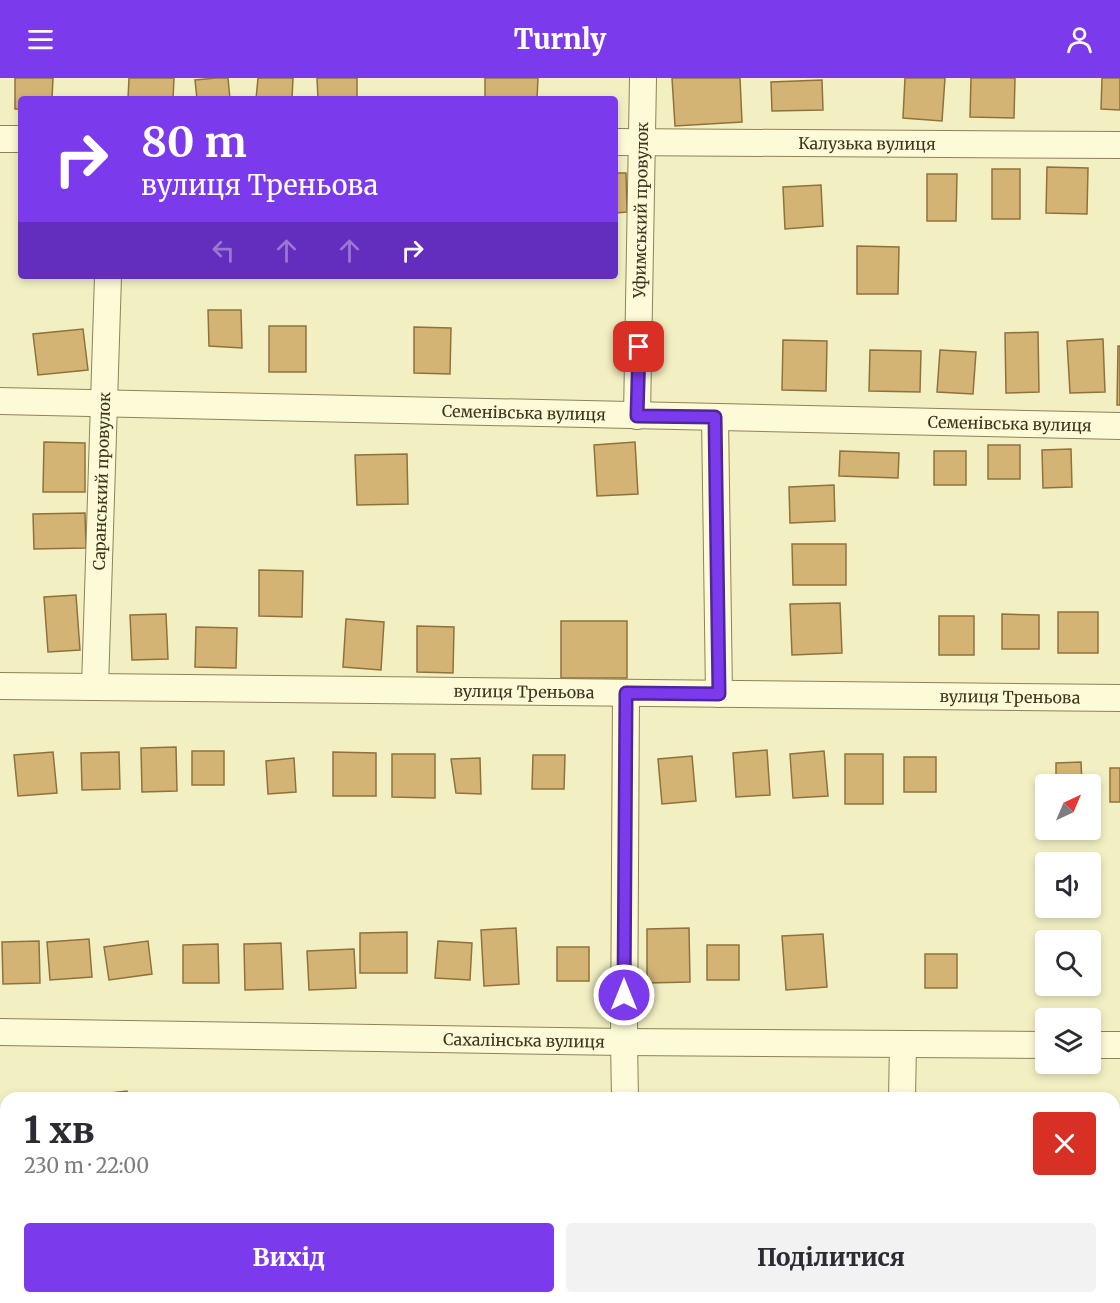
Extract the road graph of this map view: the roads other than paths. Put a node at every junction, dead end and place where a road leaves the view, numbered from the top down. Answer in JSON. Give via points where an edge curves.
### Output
{"nodes":[{"id":1,"x":643,"y":78,"type":"edge"},
{"id":2,"x":0,"y":139,"type":"edge"},
{"id":3,"x":18,"y":139,"type":"edge"},
{"id":4,"x":618,"y":142,"type":"edge"},
{"id":5,"x":642,"y":142,"type":"junction"},
{"id":6,"x":1120,"y":145,"type":"edge"},
{"id":7,"x":108,"y":279,"type":"edge"},
{"id":8,"x":0,"y":401,"type":"edge"},
{"id":9,"x":104,"y":403,"type":"junction"},
{"id":10,"x":637,"y":416,"type":"junction"},
{"id":11,"x":715,"y":417,"type":"junction"},
{"id":12,"x":1120,"y":426,"type":"edge"},
{"id":13,"x":0,"y":686,"type":"edge"},
{"id":14,"x":96,"y":687,"type":"junction"},
{"id":15,"x":626,"y":693,"type":"junction"},
{"id":16,"x":719,"y":694,"type":"junction"},
{"id":17,"x":1120,"y":698,"type":"edge"},
{"id":18,"x":0,"y":1032,"type":"edge"},
{"id":19,"x":624,"y":1042,"type":"junction"},
{"id":20,"x":903,"y":1044,"type":"junction"},
{"id":21,"x":1035,"y":1044,"type":"edge"},
{"id":22,"x":1101,"y":1045,"type":"edge"},
{"id":23,"x":1120,"y":1045,"type":"edge"},
{"id":24,"x":625,"y":1092,"type":"edge"},
{"id":25,"x":902,"y":1092,"type":"edge"}],
"edges":[{"from":1,"to":5,"type":"street","name":"Уфимський провулок"},
{"from":2,"to":3,"type":"street"},
{"from":4,"to":5,"type":"street","name":"Калузька вулиця"},
{"from":5,"to":6,"type":"street","name":"Калузька вулиця"},
{"from":5,"to":10,"type":"street","name":"Уфимський провулок"},
{"from":7,"to":9,"type":"street","name":"Саранський провулок"},
{"from":8,"to":9,"type":"street","name":"Семенівська вулиця"},
{"from":9,"to":10,"type":"street","name":"Семенівська вулиця"},
{"from":9,"to":14,"type":"street","name":"Саранський провулок"},
{"from":10,"to":11,"type":"street","name":"Семенівська вулиця"},
{"from":11,"to":12,"type":"street","name":"Семенівська вулиця"},
{"from":11,"to":16,"type":"street"},
{"from":13,"to":14,"type":"street","name":"вулиця Треньова"},
{"from":14,"to":15,"type":"street","name":"вулиця Треньова"},
{"from":15,"to":16,"type":"street","name":"вулиця Треньова"},
{"from":15,"to":19,"type":"street"},
{"from":16,"to":17,"type":"street","name":"вулиця Треньова"},
{"from":18,"to":19,"type":"street","name":"Сахалінська вулиця"},
{"from":19,"to":20,"type":"street","name":"Сахалінська вулиця"},
{"from":19,"to":24,"type":"street"},
{"from":20,"to":21,"type":"street","name":"Сахалінська вулиця"},
{"from":20,"to":25,"type":"street"},
{"from":22,"to":23,"type":"street"}]}
